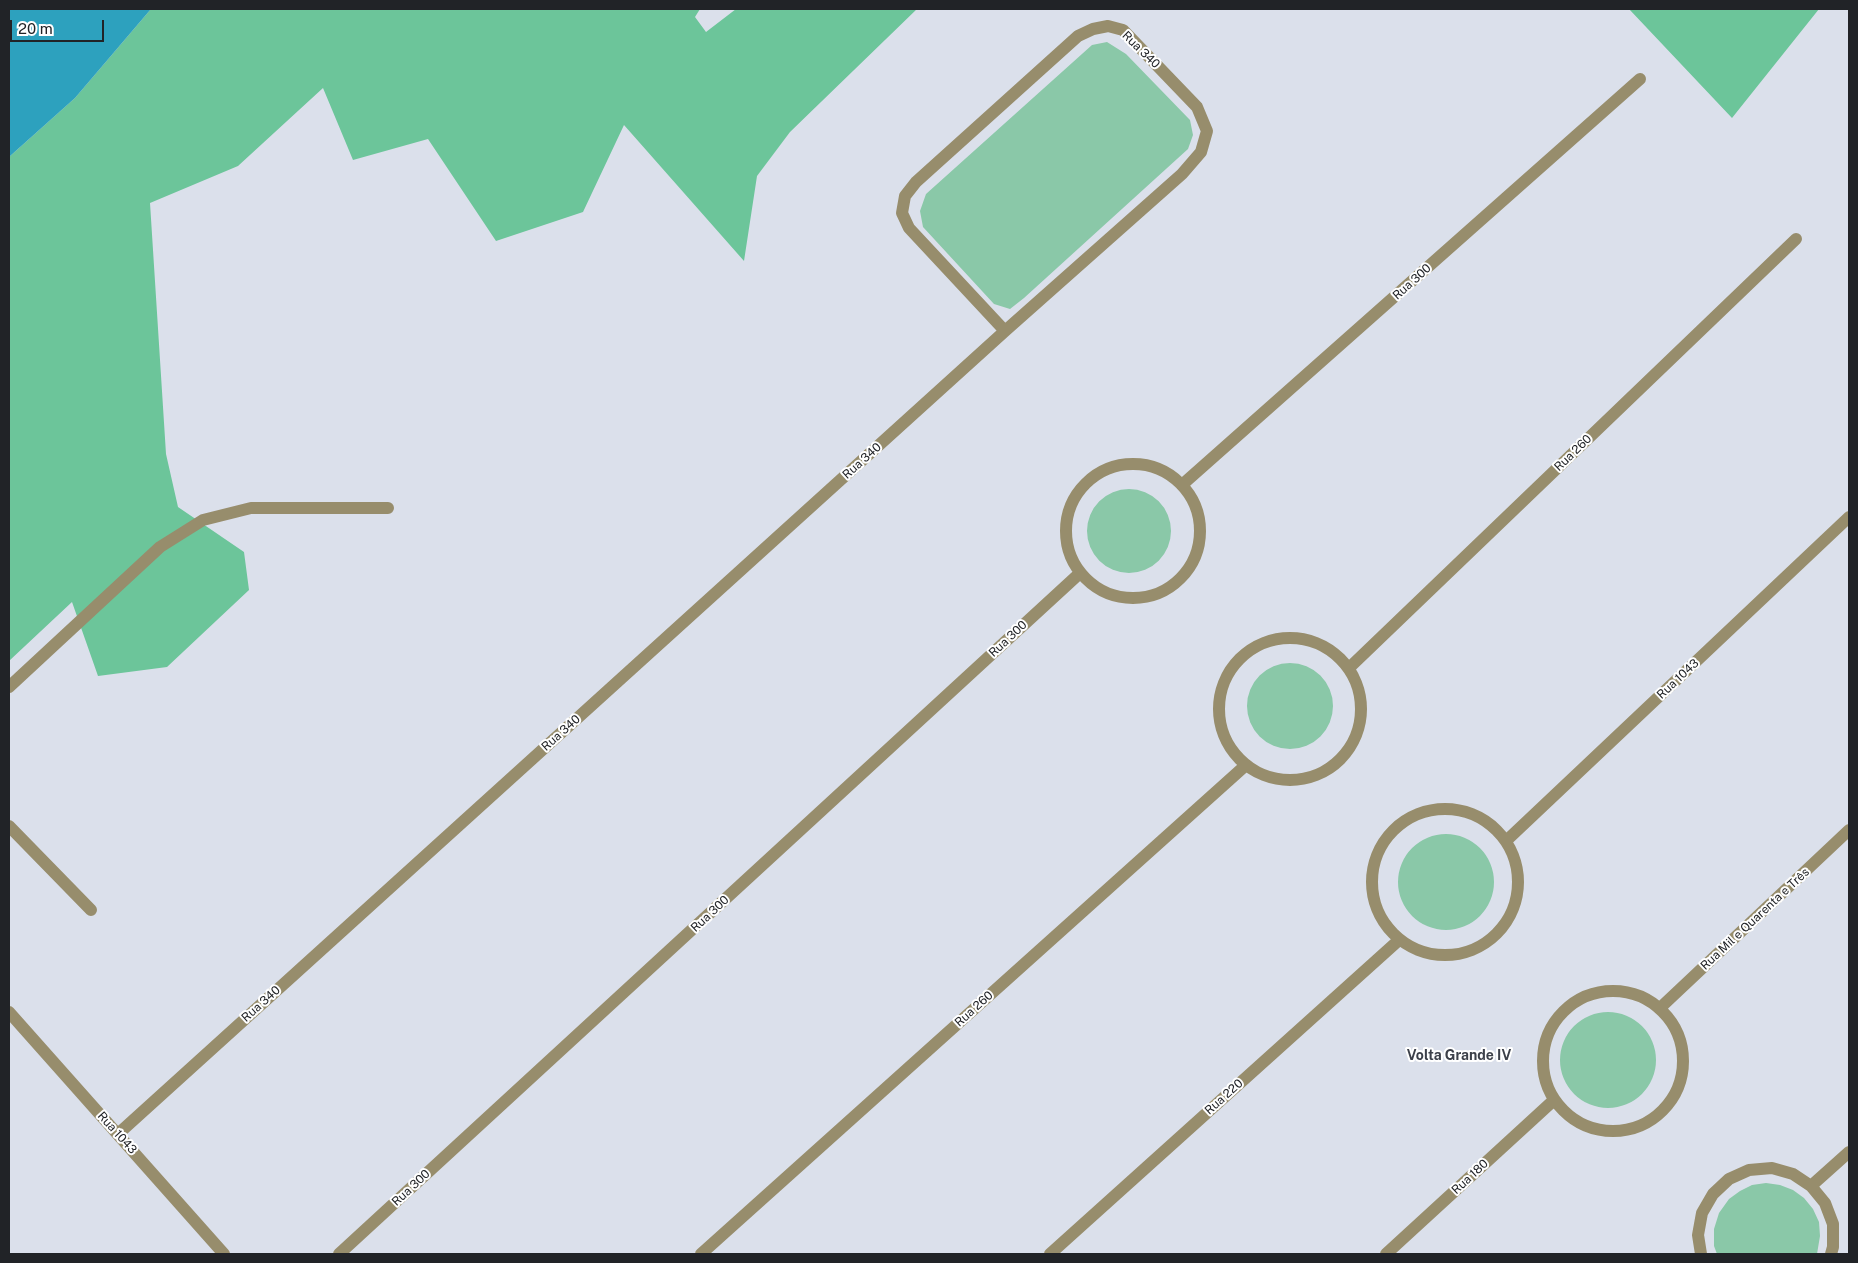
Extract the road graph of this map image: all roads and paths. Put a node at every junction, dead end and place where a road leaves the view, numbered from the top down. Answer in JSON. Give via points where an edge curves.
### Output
{"nodes":[{"id":1,"x":1640,"y":79,"type":"dead end"},
{"id":2,"x":1796,"y":239,"type":"dead end"},
{"id":3,"x":1005,"y":331,"type":"junction"},
{"id":4,"x":1183,"y":484,"type":"junction"},
{"id":5,"x":388,"y":508,"type":"dead end"},
{"id":6,"x":1849,"y":517,"type":"edge"},
{"id":7,"x":1080,"y":573,"type":"junction"},
{"id":8,"x":1349,"y":668,"type":"junction"},
{"id":9,"x":9,"y":687,"type":"edge"},
{"id":10,"x":1246,"y":765,"type":"junction"},
{"id":11,"x":9,"y":826,"type":"edge"},
{"id":12,"x":1849,"y":830,"type":"edge"},
{"id":13,"x":1506,"y":841,"type":"junction"},
{"id":14,"x":91,"y":910,"type":"dead end"},
{"id":15,"x":1399,"y":940,"type":"junction"},
{"id":16,"x":1660,"y":1008,"type":"junction"},
{"id":17,"x":9,"y":1012,"type":"edge"},
{"id":18,"x":1554,"y":1100,"type":"junction"},
{"id":19,"x":118,"y":1134,"type":"junction"},
{"id":20,"x":1849,"y":1152,"type":"edge"},
{"id":21,"x":1811,"y":1186,"type":"junction"},
{"id":22,"x":224,"y":1254,"type":"edge"},
{"id":23,"x":339,"y":1254,"type":"edge"},
{"id":24,"x":702,"y":1254,"type":"edge"},
{"id":25,"x":1050,"y":1254,"type":"edge"},
{"id":26,"x":1386,"y":1254,"type":"edge"},
{"id":27,"x":1701,"y":1254,"type":"edge"},
{"id":28,"x":1831,"y":1254,"type":"edge"}],
"edges":[{"from":1,"to":4,"type":"street","name":"Rua 300"},
{"from":2,"to":8,"type":"street","name":"Rua 260"},
{"from":3,"to":3,"type":"street","name":"Rua 340","via":[[1182,174],[1201,152],[1207,131],[1197,107],[1123,30],[1108,26],[1078,36],[916,182],[905,196],[902,213],[909,228]]},
{"from":3,"to":19,"type":"street","name":"Rua 340"},
{"from":4,"to":7,"type":"street","via":[[1164,471],[1143,464],[1119,464],[1098,473],[1081,488],[1069,508],[1065,530],[1069,553]]},
{"from":4,"to":7,"type":"street","via":[[1195,502],[1201,523],[1200,545],[1178,582],[1159,593],[1138,598],[1116,596],[1096,587]]},
{"from":5,"to":9,"type":"street","via":[[251,508],[203,520],[160,547]]},
{"from":6,"to":13,"type":"street","name":"Rua 1043"},
{"from":7,"to":23,"type":"street","name":"Rua 300"},
{"from":8,"to":10,"type":"street","via":[[1358,688],[1362,710],[1358,732],[1347,752],[1330,767],[1310,777],[1287,780],[1265,776]]},
{"from":8,"to":10,"type":"street","via":[[1331,651],[1309,640],[1285,638],[1261,644],[1241,657],[1226,677],[1219,700],[1220,724],[1229,747]]},
{"from":10,"to":24,"type":"street","name":"Rua 260"},
{"from":11,"to":14,"type":"street"},
{"from":12,"to":16,"type":"street","name":"Rua Mil e Quarenta e Três"},
{"from":13,"to":15,"type":"street","via":[[1516,862],[1519,884],[1514,907],[1503,927],[1486,943],[1465,953],[1442,955],[1419,951]]},
{"from":13,"to":15,"type":"street","via":[[1489,822],[1466,811],[1441,809],[1416,814],[1395,828],[1379,848],[1372,872],[1373,897],[1382,921]]},
{"from":15,"to":25,"type":"street","name":"Rua 220"},
{"from":16,"to":18,"type":"street","via":[[1641,996],[1619,991],[1597,992],[1576,1001],[1559,1016],[1547,1035],[1542,1057],[1544,1080]]},
{"from":16,"to":18,"type":"street","via":[[1675,1026],[1683,1048],[1683,1073],[1675,1096],[1659,1114],[1639,1127],[1615,1131],[1590,1128],[1569,1116]]},
{"from":17,"to":19,"type":"street","name":"Rua 1043"},
{"from":18,"to":26,"type":"street","name":"Rua 180"},
{"from":19,"to":22,"type":"street","name":"Rua 1043"},
{"from":20,"to":21,"type":"street"},
{"from":21,"to":27,"type":"street","via":[[1793,1174],[1772,1168],[1749,1170],[1729,1179],[1713,1194],[1702,1213],[1698,1235]]},
{"from":21,"to":28,"type":"street","via":[[1825,1203],[1833,1224]]}]}
